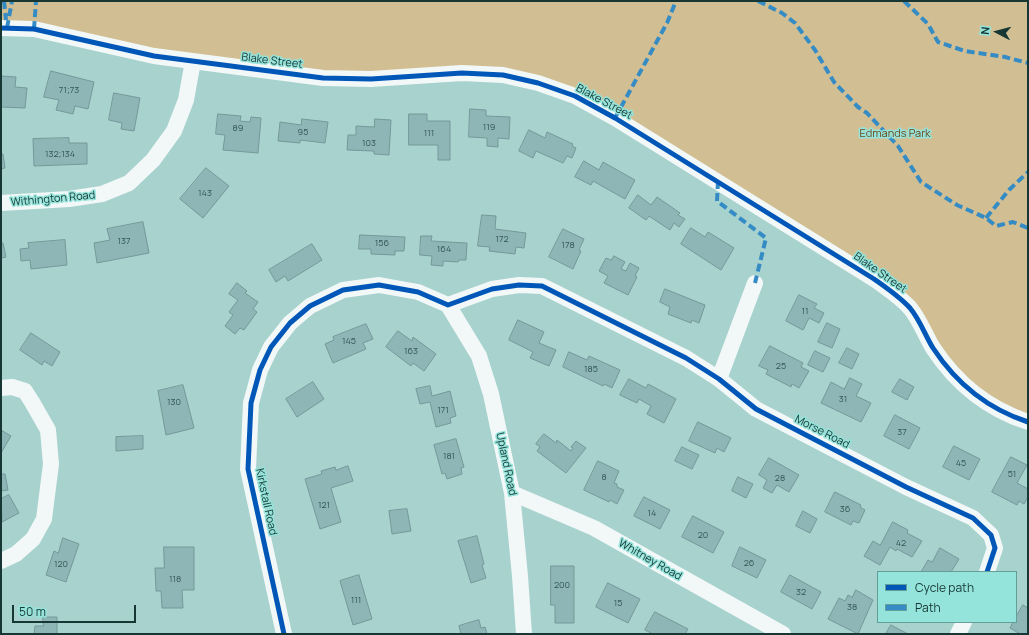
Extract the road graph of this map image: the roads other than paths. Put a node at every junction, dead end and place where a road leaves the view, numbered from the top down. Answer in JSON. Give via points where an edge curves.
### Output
{"nodes":[{"id":1,"x":1,"y":28,"type":"edge"},
{"id":2,"x":193,"y":61,"type":"junction"},
{"id":3,"x":1,"y":203,"type":"edge"},
{"id":4,"x":755,"y":282,"type":"dead end"},
{"id":5,"x":448,"y":305,"type":"junction"},
{"id":6,"x":719,"y":379,"type":"junction"},
{"id":7,"x":1,"y":388,"type":"edge"},
{"id":8,"x":1028,"y":422,"type":"edge"},
{"id":9,"x":512,"y":493,"type":"junction"},
{"id":10,"x":1,"y":561,"type":"edge"},
{"id":11,"x":987,"y":571,"type":"edge"},
{"id":12,"x":964,"y":623,"type":"edge"},
{"id":13,"x":284,"y":634,"type":"edge"},
{"id":14,"x":524,"y":634,"type":"edge"},
{"id":15,"x":783,"y":634,"type":"edge"},
{"id":16,"x":958,"y":634,"type":"edge"}],
"edges":[{"from":1,"to":2,"type":"street","name":"Blake Street","via":[[34,29],[123,50]]},
{"from":2,"to":3,"type":"street","name":"Withington Road","via":[[186,100],[174,131],[153,160],[129,183],[102,194],[69,199]]},
{"from":2,"to":8,"type":"street","name":"Blake Street","via":[[339,78],[371,79],[462,73],[503,75],[538,83],[574,96],[615,118],[898,296],[910,309],[941,359],[965,386],[999,410]]},
{"from":4,"to":6,"type":"street"},
{"from":5,"to":6,"type":"street","name":"Morse Road","via":[[492,288],[542,286],[686,358]]},
{"from":5,"to":9,"type":"street","name":"Upland Road","via":[[480,356],[491,394]]},
{"from":5,"to":13,"type":"street","name":"Kirkstall Road","via":[[418,292],[380,285],[343,290],[310,306],[290,323],[271,347],[260,370],[250,403],[248,469]]},
{"from":6,"to":11,"type":"street","name":"Morse Road","via":[[756,409],[906,487],[973,518],[991,535],[995,548]]},
{"from":7,"to":10,"type":"street","via":[[12,387],[25,391],[48,430],[51,464],[44,519],[33,539],[16,554]]},
{"from":9,"to":14,"type":"street","name":"Upland Road"},
{"from":9,"to":15,"type":"street","name":"Whitney Road","via":[[594,528]]},
{"from":12,"to":16,"type":"street"}]}
